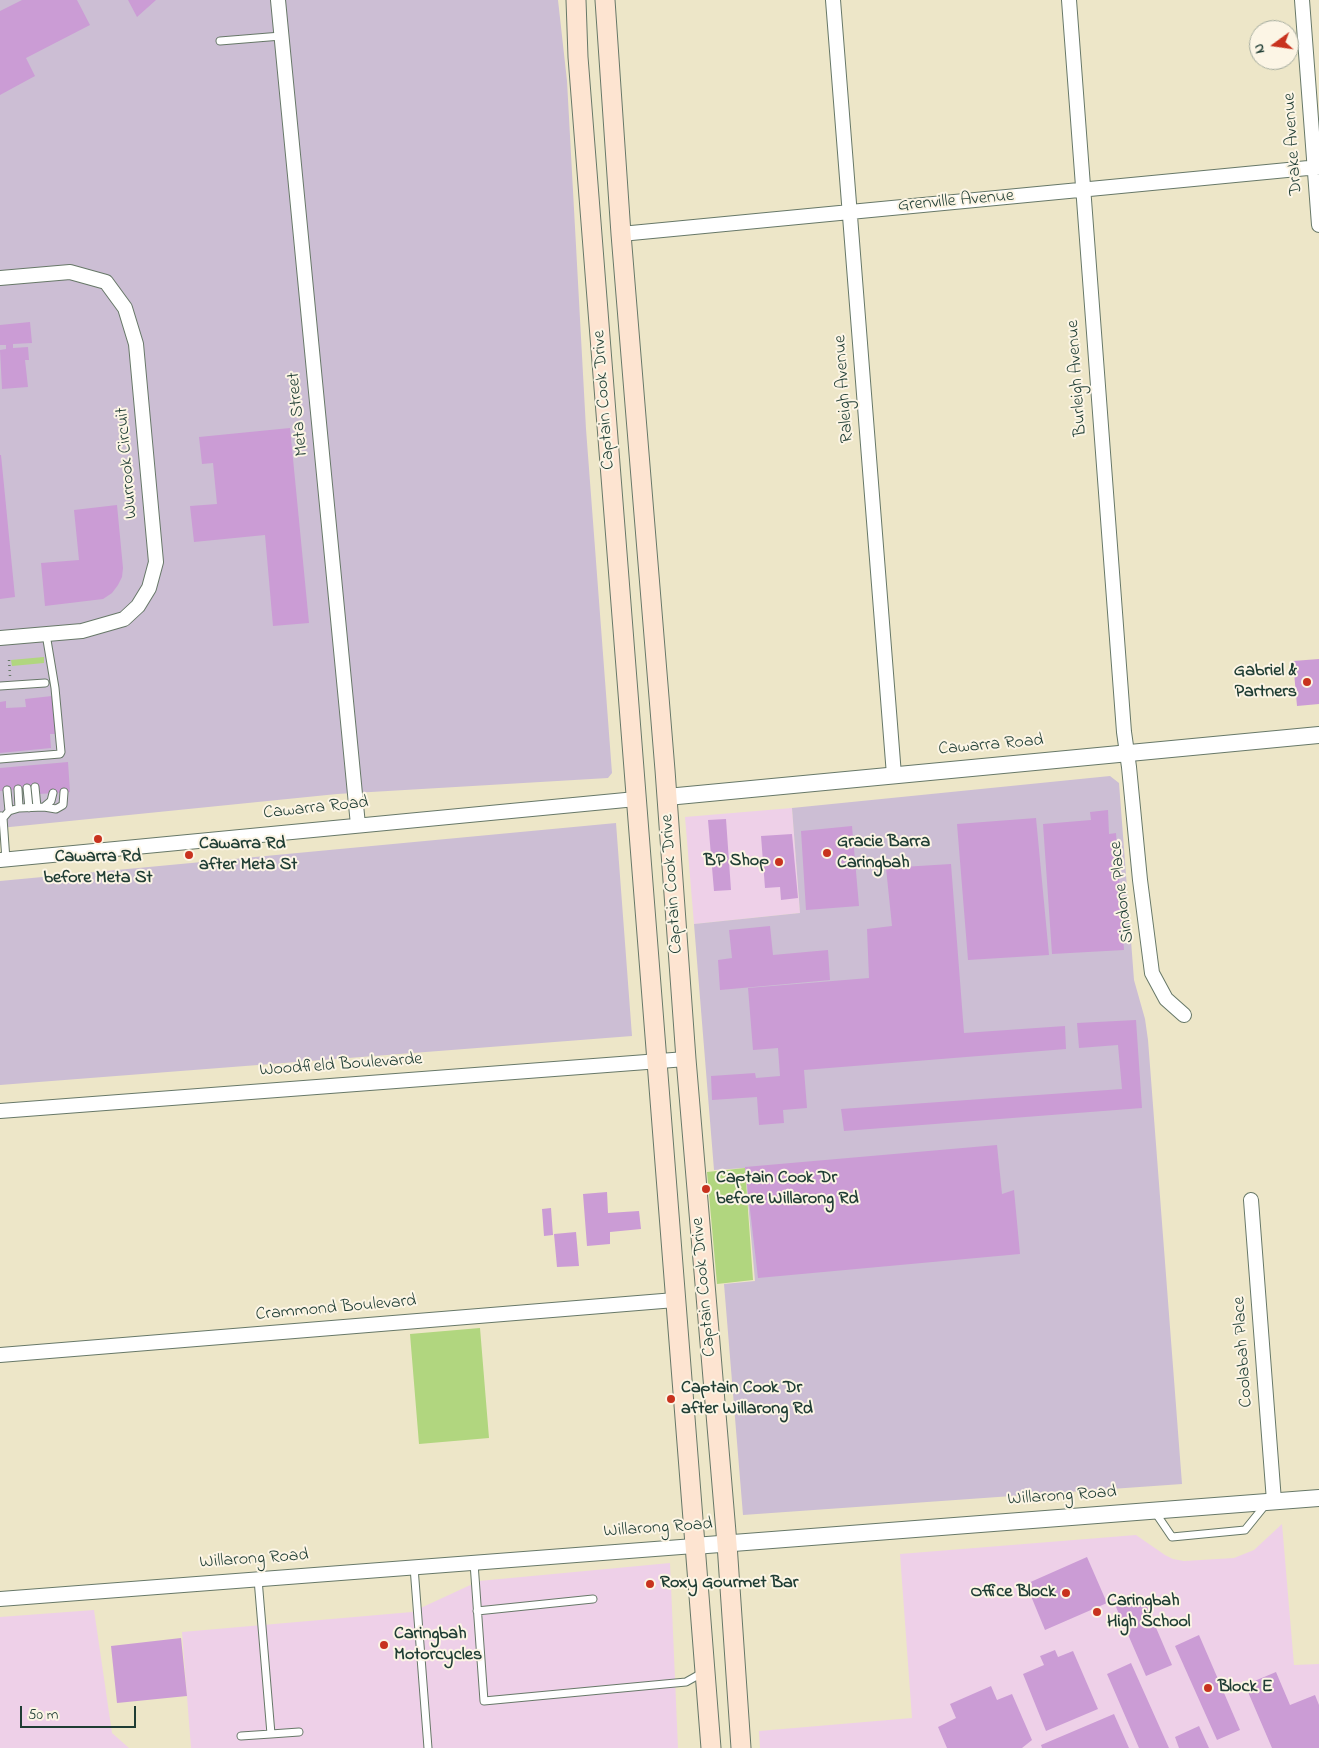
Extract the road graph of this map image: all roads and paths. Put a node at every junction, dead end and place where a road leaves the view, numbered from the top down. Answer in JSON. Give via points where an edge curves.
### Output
{"nodes":[{"id":1,"x":278,"y":0,"type":"edge"},
{"id":2,"x":576,"y":0,"type":"edge"},
{"id":3,"x":605,"y":0,"type":"edge"},
{"id":4,"x":833,"y":0,"type":"edge"},
{"id":5,"x":1069,"y":0,"type":"edge"},
{"id":6,"x":1302,"y":0,"type":"edge"},
{"id":7,"x":282,"y":36,"type":"junction"},
{"id":8,"x":220,"y":41,"type":"dead end"},
{"id":9,"x":1317,"y":167,"type":"edge"},
{"id":10,"x":1083,"y":190,"type":"junction"},
{"id":11,"x":851,"y":212,"type":"junction"},
{"id":12,"x":1319,"y":225,"type":"edge"},
{"id":13,"x":621,"y":234,"type":"junction"},
{"id":14,"x":593,"y":240,"type":"junction"},
{"id":15,"x":0,"y":278,"type":"edge"},
{"id":16,"x":46,"y":634,"type":"junction"},
{"id":17,"x":0,"y":638,"type":"edge"},
{"id":18,"x":9,"y":660,"type":"dead end"},
{"id":19,"x":44,"y":683,"type":"dead end"},
{"id":20,"x":11,"y":685,"type":"junction"},
{"id":21,"x":0,"y":686,"type":"edge"},
{"id":22,"x":1319,"y":735,"type":"edge"},
{"id":23,"x":1127,"y":753,"type":"junction"},
{"id":24,"x":60,"y":754,"type":"junction"},
{"id":25,"x":50,"y":755,"type":"junction"},
{"id":26,"x":23,"y":757,"type":"junction"},
{"id":27,"x":32,"y":757,"type":"junction"},
{"id":28,"x":15,"y":758,"type":"junction"},
{"id":29,"x":2,"y":759,"type":"edge"},
{"id":30,"x":61,"y":762,"type":"dead end"},
{"id":31,"x":50,"y":763,"type":"dead end"},
{"id":32,"x":33,"y":765,"type":"dead end"},
{"id":33,"x":24,"y":766,"type":"dead end"},
{"id":34,"x":16,"y":767,"type":"dead end"},
{"id":35,"x":5,"y":768,"type":"dead end"},
{"id":36,"x":894,"y":775,"type":"junction"},
{"id":37,"x":35,"y":787,"type":"dead end"},
{"id":38,"x":26,"y":788,"type":"dead end"},
{"id":39,"x":18,"y":789,"type":"dead end"},
{"id":40,"x":7,"y":790,"type":"dead end"},
{"id":41,"x":64,"y":792,"type":"dead end"},
{"id":42,"x":53,"y":793,"type":"dead end"},
{"id":43,"x":667,"y":797,"type":"junction"},
{"id":44,"x":636,"y":799,"type":"junction"},
{"id":45,"x":41,"y":807,"type":"junction"},
{"id":46,"x":19,"y":808,"type":"junction"},
{"id":47,"x":29,"y":808,"type":"junction"},
{"id":48,"x":10,"y":811,"type":"junction"},
{"id":49,"x":1,"y":816,"type":"edge"},
{"id":50,"x":358,"y":825,"type":"junction"},
{"id":51,"x":3,"y":860,"type":"edge"},
{"id":52,"x":1184,"y":1015,"type":"dead end"},
{"id":53,"x":686,"y":1058,"type":"junction"},
{"id":54,"x":657,"y":1061,"type":"junction"},
{"id":55,"x":0,"y":1111,"type":"edge"},
{"id":56,"x":1251,"y":1200,"type":"dead end"},
{"id":57,"x":675,"y":1300,"type":"junction"},
{"id":58,"x":0,"y":1354,"type":"edge"},
{"id":59,"x":1319,"y":1498,"type":"edge"},
{"id":60,"x":1271,"y":1501,"type":"junction"},
{"id":61,"x":1154,"y":1511,"type":"junction"},
{"id":62,"x":727,"y":1544,"type":"junction"},
{"id":63,"x":694,"y":1546,"type":"junction"},
{"id":64,"x":474,"y":1563,"type":"junction"},
{"id":65,"x":414,"y":1568,"type":"junction"},
{"id":66,"x":258,"y":1579,"type":"junction"},
{"id":67,"x":0,"y":1599,"type":"edge"},
{"id":68,"x":593,"y":1599,"type":"dead end"},
{"id":69,"x":477,"y":1612,"type":"junction"},
{"id":70,"x":704,"y":1672,"type":"junction"},
{"id":71,"x":299,"y":1732,"type":"dead end"},
{"id":72,"x":271,"y":1734,"type":"junction"},
{"id":73,"x":241,"y":1736,"type":"dead end"},
{"id":74,"x":428,"y":1748,"type":"edge"},
{"id":75,"x":711,"y":1748,"type":"edge"},
{"id":76,"x":741,"y":1748,"type":"edge"}],
"edges":[{"from":1,"to":7,"type":"street","name":"Meta Street"},
{"from":2,"to":14,"type":"main road","name":"Captain Cook Drive"},
{"from":3,"to":13,"type":"main road","name":"Captain Cook Drive"},
{"from":4,"to":11,"type":"street","name":"Raleigh Avenue"},
{"from":5,"to":10,"type":"street","name":"Burleigh Avenue"},
{"from":6,"to":9,"type":"street","name":"Drake Avenue"},
{"from":7,"to":8,"type":"lane"},
{"from":7,"to":50,"type":"street","name":"Meta Street"},
{"from":9,"to":10,"type":"street","name":"Grenville Avenue"},
{"from":9,"to":12,"type":"street","name":"Drake Avenue"},
{"from":10,"to":11,"type":"street","name":"Grenville Avenue"},
{"from":10,"to":23,"type":"street","name":"Burleigh Avenue"},
{"from":11,"to":13,"type":"street","name":"Grenville Avenue"},
{"from":11,"to":36,"type":"street","name":"Raleigh Avenue"},
{"from":13,"to":14,"type":"main road","name":"Grenville Avenue"},
{"from":13,"to":43,"type":"main road","name":"Captain Cook Drive"},
{"from":14,"to":44,"type":"main road","name":"Captain Cook Drive"},
{"from":15,"to":16,"type":"street","name":"Wurrook Circuit","via":[[70,272],[106,282],[125,308],[136,344],[156,562],[150,588],[124,619],[82,631]]},
{"from":16,"to":17,"type":"street","name":"Wurrook Circuit"},
{"from":16,"to":24,"type":"lane","via":[[55,688]]},
{"from":18,"to":20,"type":"path"},
{"from":19,"to":20,"type":"lane"},
{"from":20,"to":21,"type":"lane"},
{"from":22,"to":23,"type":"street","name":"Cawarra Road"},
{"from":23,"to":36,"type":"street","name":"Cawarra Road"},
{"from":23,"to":52,"type":"street","name":"Sindone Place","via":[[1152,973],[1166,999]]},
{"from":24,"to":25,"type":"lane"},
{"from":24,"to":30,"type":"lane"},
{"from":25,"to":27,"type":"lane"},
{"from":25,"to":31,"type":"lane"},
{"from":26,"to":27,"type":"lane"},
{"from":26,"to":28,"type":"lane"},
{"from":26,"to":33,"type":"lane"},
{"from":27,"to":32,"type":"lane"},
{"from":28,"to":29,"type":"lane"},
{"from":28,"to":34,"type":"lane"},
{"from":29,"to":35,"type":"lane"},
{"from":36,"to":43,"type":"street","name":"Cawarra Road"},
{"from":37,"to":45,"type":"lane"},
{"from":38,"to":47,"type":"lane"},
{"from":39,"to":46,"type":"lane"},
{"from":40,"to":48,"type":"lane"},
{"from":41,"to":45,"type":"lane","via":[[63,805],[56,809]]},
{"from":42,"to":45,"type":"lane","via":[[51,802]]},
{"from":43,"to":44,"type":"main road","name":"Captain Cook Drive"},
{"from":43,"to":53,"type":"main road","name":"Captain Cook Drive"},
{"from":44,"to":50,"type":"street","name":"Cawarra Road"},
{"from":44,"to":54,"type":"main road","name":"Captain Cook Drive"},
{"from":45,"to":47,"type":"lane"},
{"from":46,"to":47,"type":"lane"},
{"from":46,"to":48,"type":"lane"},
{"from":48,"to":49,"type":"lane"},
{"from":49,"to":51,"type":"lane"},
{"from":50,"to":51,"type":"street","name":"Cawarra Road"},
{"from":53,"to":54,"type":"street","name":"Woodfield Boulevarde"},
{"from":53,"to":62,"type":"main road","name":"Captain Cook Drive"},
{"from":54,"to":55,"type":"street","name":"Woodfield Boulevarde"},
{"from":54,"to":57,"type":"main road","name":"Captain Cook Drive"},
{"from":56,"to":60,"type":"street","name":"Coolabah Place"},
{"from":57,"to":58,"type":"street","name":"Crammond Boulevard"},
{"from":57,"to":63,"type":"main road","name":"Captain Cook Drive"},
{"from":59,"to":60,"type":"street","name":"Willarong Road"},
{"from":60,"to":61,"type":"street","name":"Willarong Road"},
{"from":60,"to":61,"type":"lane","via":[[1245,1530],[1172,1537]]},
{"from":61,"to":62,"type":"street","name":"Willarong Road"},
{"from":62,"to":63,"type":"street","name":"Willarong Road"},
{"from":62,"to":76,"type":"main road","name":"Captain Cook Drive"},
{"from":63,"to":64,"type":"street","name":"Willarong Road"},
{"from":63,"to":70,"type":"main road","name":"Captain Cook Drive"},
{"from":64,"to":65,"type":"street","name":"Willarong Road"},
{"from":64,"to":69,"type":"lane"},
{"from":65,"to":66,"type":"street","name":"Willarong Road"},
{"from":65,"to":74,"type":"lane"},
{"from":66,"to":67,"type":"street","name":"Willarong Road"},
{"from":66,"to":72,"type":"lane"},
{"from":68,"to":69,"type":"lane"},
{"from":69,"to":70,"type":"lane","via":[[484,1700],[686,1682]]},
{"from":70,"to":75,"type":"main road","name":"Captain Cook Drive"},
{"from":71,"to":72,"type":"lane"},
{"from":72,"to":73,"type":"lane"}]}
